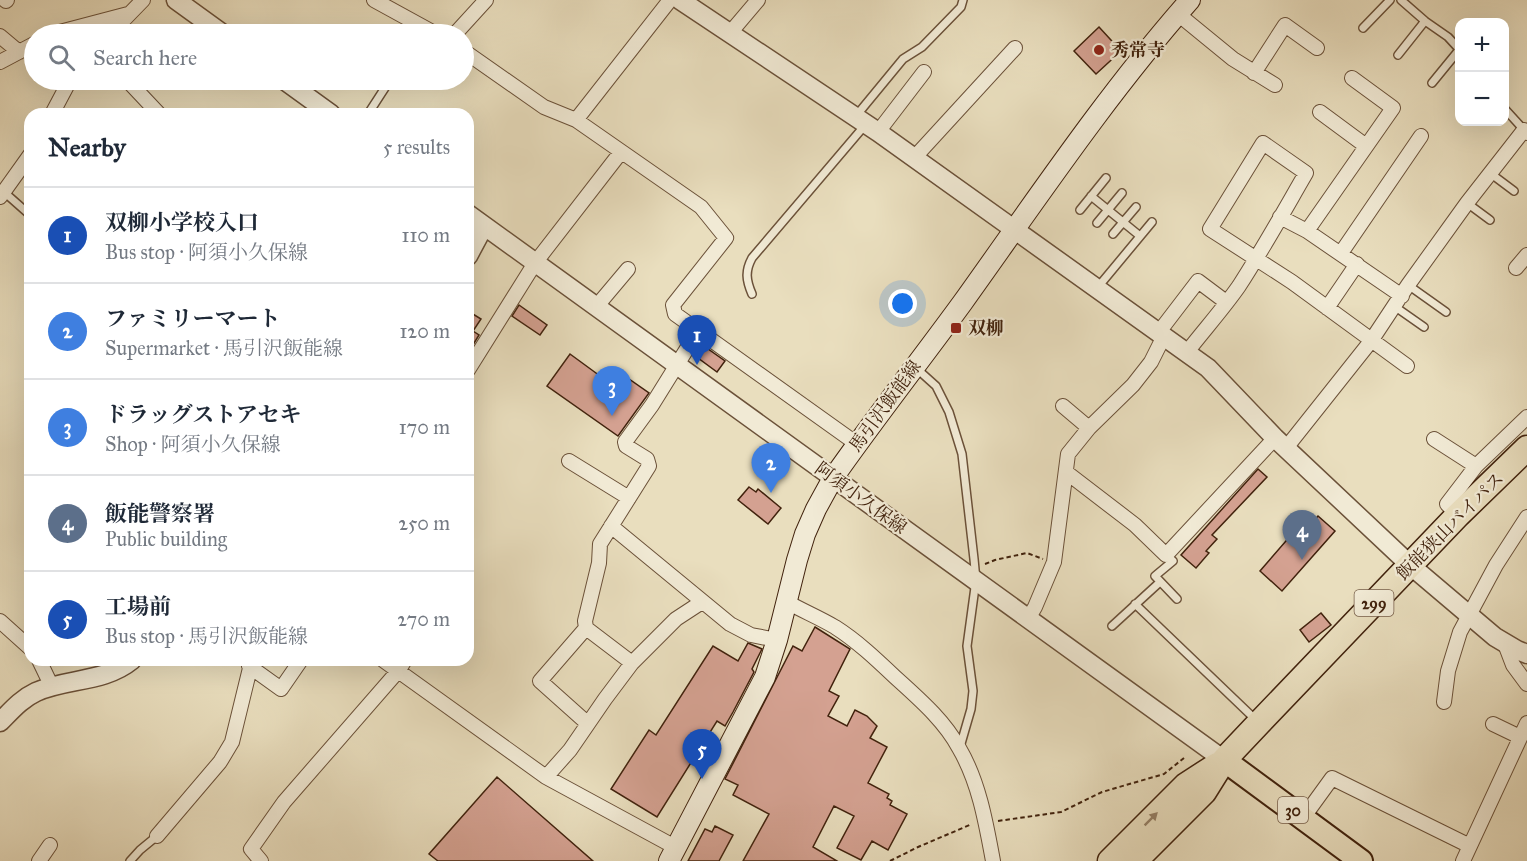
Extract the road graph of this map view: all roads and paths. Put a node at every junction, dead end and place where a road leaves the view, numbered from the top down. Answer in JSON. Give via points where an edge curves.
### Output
{"nodes":[{"id":1,"x":143,"y":0,"type":"edge"},
{"id":2,"x":374,"y":0,"type":"edge"},
{"id":3,"x":486,"y":0,"type":"edge"},
{"id":4,"x":670,"y":0,"type":"edge"},
{"id":5,"x":680,"y":0,"type":"edge"},
{"id":6,"x":758,"y":0,"type":"edge"},
{"id":7,"x":963,"y":0,"type":"edge"},
{"id":8,"x":1390,"y":0,"type":"edge"},
{"id":9,"x":1401,"y":0,"type":"edge"},
{"id":10,"x":183,"y":2,"type":"edge"},
{"id":11,"x":1184,"y":7,"type":"edge"},
{"id":12,"x":128,"y":14,"type":"junction"},
{"id":13,"x":1425,"y":21,"type":"junction"},
{"id":14,"x":90,"y":24,"type":"edge"},
{"id":15,"x":119,"y":24,"type":"edge"},
{"id":16,"x":210,"y":24,"type":"edge"},
{"id":17,"x":413,"y":24,"type":"edge"},
{"id":18,"x":464,"y":24,"type":"edge"},
{"id":19,"x":1364,"y":28,"type":"dead end"},
{"id":20,"x":730,"y":33,"type":"junction"},
{"id":21,"x":0,"y":36,"type":"edge"},
{"id":22,"x":1455,"y":45,"type":"edge"},
{"id":23,"x":1015,"y":48,"type":"dead end"},
{"id":24,"x":1317,"y":48,"type":"dead end"},
{"id":25,"x":24,"y":49,"type":"edge"},
{"id":26,"x":19,"y":52,"type":"junction"},
{"id":27,"x":1398,"y":55,"type":"dead end"},
{"id":28,"x":1455,"y":55,"type":"edge"},
{"id":29,"x":474,"y":58,"type":"edge"},
{"id":30,"x":0,"y":62,"type":"edge"},
{"id":31,"x":924,"y":72,"type":"dead end"},
{"id":32,"x":1254,"y":73,"type":"junction"},
{"id":33,"x":1352,"y":78,"type":"dead end"},
{"id":34,"x":1432,"y":83,"type":"dead end"},
{"id":35,"x":1275,"y":85,"type":"dead end"},
{"id":36,"x":65,"y":90,"type":"edge"},
{"id":37,"x":136,"y":90,"type":"edge"},
{"id":38,"x":298,"y":90,"type":"edge"},
{"id":39,"x":384,"y":90,"type":"edge"},
{"id":40,"x":55,"y":108,"type":"edge"},
{"id":41,"x":153,"y":108,"type":"edge"},
{"id":42,"x":323,"y":108,"type":"edge"},
{"id":43,"x":372,"y":108,"type":"edge"},
{"id":44,"x":1320,"y":112,"type":"dead end"},
{"id":45,"x":1509,"y":113,"type":"edge"},
{"id":46,"x":576,"y":120,"type":"junction"},
{"id":47,"x":866,"y":125,"type":"junction"},
{"id":48,"x":1526,"y":132,"type":"edge"},
{"id":49,"x":1421,"y":136,"type":"dead end"},
{"id":50,"x":1366,"y":146,"type":"junction"},
{"id":51,"x":621,"y":152,"type":"junction"},
{"id":52,"x":915,"y":158,"type":"junction"},
{"id":53,"x":1490,"y":173,"type":"junction"},
{"id":54,"x":24,"y":174,"type":"edge"},
{"id":55,"x":1106,"y":178,"type":"dead end"},
{"id":56,"x":1514,"y":192,"type":"dead end"},
{"id":57,"x":2,"y":194,"type":"edge"},
{"id":58,"x":1122,"y":194,"type":"dead end"},
{"id":59,"x":1091,"y":196,"type":"junction"},
{"id":60,"x":1467,"y":203,"type":"junction"},
{"id":61,"x":1136,"y":207,"type":"dead end"},
{"id":62,"x":24,"y":210,"type":"edge"},
{"id":63,"x":1080,"y":210,"type":"dead end"},
{"id":64,"x":1108,"y":210,"type":"junction"},
{"id":65,"x":474,"y":218,"type":"edge"},
{"id":66,"x":1280,"y":218,"type":"junction"},
{"id":67,"x":1490,"y":220,"type":"dead end"},
{"id":68,"x":1123,"y":222,"type":"junction"},
{"id":69,"x":1152,"y":222,"type":"dead end"},
{"id":70,"x":1097,"y":223,"type":"dead end"},
{"id":71,"x":484,"y":226,"type":"junction"},
{"id":72,"x":1014,"y":229,"type":"junction"},
{"id":73,"x":1308,"y":231,"type":"junction"},
{"id":74,"x":1113,"y":234,"type":"dead end"},
{"id":75,"x":1140,"y":236,"type":"junction"},
{"id":76,"x":474,"y":245,"type":"edge"},
{"id":77,"x":1341,"y":253,"type":"junction"},
{"id":78,"x":1527,"y":255,"type":"edge"},
{"id":79,"x":1254,"y":259,"type":"junction"},
{"id":80,"x":535,"y":263,"type":"junction"},
{"id":81,"x":1357,"y":264,"type":"junction"},
{"id":82,"x":1516,"y":268,"type":"dead end"},
{"id":83,"x":628,"y":269,"type":"dead end"},
{"id":84,"x":1096,"y":289,"type":"junction"},
{"id":85,"x":752,"y":294,"type":"dead end"},
{"id":86,"x":1401,"y":295,"type":"junction"},
{"id":87,"x":1226,"y":302,"type":"junction"},
{"id":88,"x":596,"y":307,"type":"junction"},
{"id":89,"x":1328,"y":308,"type":"junction"},
{"id":90,"x":1446,"y":312,"type":"dead end"},
{"id":91,"x":1424,"y":327,"type":"dead end"},
{"id":92,"x":698,"y":331,"type":"junction"},
{"id":93,"x":1161,"y":334,"type":"junction"},
{"id":94,"x":1371,"y":341,"type":"junction"},
{"id":95,"x":1187,"y":352,"type":"junction"},
{"id":96,"x":474,"y":360,"type":"edge"},
{"id":97,"x":676,"y":365,"type":"junction"},
{"id":98,"x":914,"y":366,"type":"junction"},
{"id":99,"x":1407,"y":366,"type":"dead end"},
{"id":100,"x":1063,"y":406,"type":"dead end"},
{"id":101,"x":1527,"y":417,"type":"edge"},
{"id":102,"x":1089,"y":428,"type":"junction"},
{"id":103,"x":1434,"y":439,"type":"dead end"},
{"id":104,"x":1280,"y":443,"type":"junction"},
{"id":105,"x":857,"y":444,"type":"junction"},
{"id":106,"x":1527,"y":448,"type":"edge"},
{"id":107,"x":569,"y":461,"type":"dead end"},
{"id":108,"x":1476,"y":466,"type":"junction"},
{"id":109,"x":1066,"y":472,"type":"junction"},
{"id":110,"x":833,"y":478,"type":"junction"},
{"id":111,"x":628,"y":498,"type":"junction"},
{"id":112,"x":1458,"y":515,"type":"junction"},
{"id":113,"x":1527,"y":517,"type":"edge"},
{"id":114,"x":610,"y":526,"type":"junction"},
{"id":115,"x":1166,"y":555,"type":"junction"},
{"id":116,"x":1054,"y":562,"type":"junction"},
{"id":117,"x":1410,"y":565,"type":"junction"},
{"id":118,"x":975,"y":575,"type":"junction"},
{"id":119,"x":1160,"y":582,"type":"junction"},
{"id":120,"x":1177,"y":599,"type":"dead end"},
{"id":121,"x":702,"y":602,"type":"junction"},
{"id":122,"x":787,"y":602,"type":"junction"},
{"id":123,"x":1135,"y":604,"type":"junction"},
{"id":124,"x":1469,"y":615,"type":"junction"},
{"id":125,"x":1028,"y":619,"type":"junction"},
{"id":126,"x":0,"y":621,"type":"edge"},
{"id":127,"x":1112,"y":626,"type":"dead end"},
{"id":128,"x":586,"y":628,"type":"junction"},
{"id":129,"x":777,"y":640,"type":"junction"},
{"id":130,"x":24,"y":643,"type":"edge"},
{"id":131,"x":1505,"y":644,"type":"junction"},
{"id":132,"x":1527,"y":654,"type":"edge"},
{"id":133,"x":632,"y":663,"type":"junction"},
{"id":134,"x":42,"y":666,"type":"edge"},
{"id":135,"x":125,"y":666,"type":"edge"},
{"id":136,"x":249,"y":666,"type":"edge"},
{"id":137,"x":254,"y":666,"type":"edge"},
{"id":138,"x":297,"y":666,"type":"edge"},
{"id":139,"x":401,"y":666,"type":"edge"},
{"id":140,"x":403,"y":666,"type":"edge"},
{"id":141,"x":1527,"y":684,"type":"edge"},
{"id":142,"x":52,"y":687,"type":"junction"},
{"id":143,"x":1444,"y":702,"type":"dead end"},
{"id":144,"x":0,"y":722,"type":"edge"},
{"id":145,"x":587,"y":723,"type":"junction"},
{"id":146,"x":1259,"y":723,"type":"junction"},
{"id":147,"x":1527,"y":723,"type":"edge"},
{"id":148,"x":1493,"y":724,"type":"dead end"},
{"id":149,"x":1520,"y":737,"type":"junction"},
{"id":150,"x":960,"y":748,"type":"junction"},
{"id":151,"x":1184,"y":758,"type":"dead end"},
{"id":152,"x":1224,"y":760,"type":"junction"},
{"id":153,"x":546,"y":777,"type":"junction"},
{"id":154,"x":1303,"y":818,"type":"junction"},
{"id":155,"x":986,"y":822,"type":"junction"},
{"id":156,"x":157,"y":836,"type":"joint"},
{"id":157,"x":50,"y":845,"type":"dead end"},
{"id":158,"x":1470,"y":846,"type":"junction"},
{"id":159,"x":672,"y":854,"type":"edge"},
{"id":160,"x":39,"y":861,"type":"edge"},
{"id":161,"x":130,"y":861,"type":"edge"},
{"id":162,"x":261,"y":861,"type":"edge"},
{"id":163,"x":890,"y":861,"type":"edge"},
{"id":164,"x":993,"y":861,"type":"edge"},
{"id":165,"x":1110,"y":861,"type":"edge"},
{"id":166,"x":1135,"y":861,"type":"edge"},
{"id":167,"x":1361,"y":861,"type":"edge"},
{"id":168,"x":1463,"y":861,"type":"edge"}],
"edges":[{"from":1,"to":12,"type":"street"},
{"from":2,"to":17,"type":"street"},
{"from":3,"to":18,"type":"street"},
{"from":4,"to":46,"type":"street"},
{"from":5,"to":20,"type":"street"},
{"from":6,"to":20,"type":"street"},
{"from":7,"to":47,"type":"lane","via":[[961,7],[922,47],[903,59]]},
{"from":8,"to":19,"type":"lane"},
{"from":9,"to":13,"type":"lane"},
{"from":10,"to":16,"type":"street"},
{"from":11,"to":32,"type":"street","via":[[1233,59]]},
{"from":11,"to":72,"type":"main road","name":"馬引沢飯能線","via":[[1132,69]]},
{"from":12,"to":14,"type":"street"},
{"from":12,"to":15,"type":"street"},
{"from":13,"to":22,"type":"lane"},
{"from":13,"to":27,"type":"lane"},
{"from":20,"to":47,"type":"street"},
{"from":21,"to":26,"type":"street"},
{"from":23,"to":52,"type":"street"},
{"from":24,"to":32,"type":"street","via":[[1285,26]]},
{"from":25,"to":26,"type":"street"},
{"from":26,"to":30,"type":"street"},
{"from":28,"to":34,"type":"lane"},
{"from":29,"to":46,"type":"street","via":[[544,106]]},
{"from":31,"to":47,"type":"street"},
{"from":32,"to":35,"type":"street"},
{"from":33,"to":50,"type":"street","via":[[1393,108]]},
{"from":36,"to":40,"type":"street"},
{"from":37,"to":41,"type":"street"},
{"from":38,"to":42,"type":"street"},
{"from":39,"to":43,"type":"lane"},
{"from":44,"to":50,"type":"street"},
{"from":45,"to":48,"type":"lane"},
{"from":46,"to":51,"type":"street"},
{"from":47,"to":52,"type":"street"},
{"from":47,"to":85,"type":"lane","via":[[752,258],[747,268]]},
{"from":48,"to":53,"type":"street"},
{"from":49,"to":77,"type":"street"},
{"from":50,"to":73,"type":"street"},
{"from":51,"to":80,"type":"street"},
{"from":51,"to":92,"type":"street","via":[[701,207],[726,238],[674,305],[675,314]]},
{"from":52,"to":72,"type":"street"},
{"from":53,"to":56,"type":"lane"},
{"from":53,"to":60,"type":"street"},
{"from":54,"to":57,"type":"street"},
{"from":55,"to":59,"type":"lane"},
{"from":57,"to":62,"type":"lane"},
{"from":58,"to":64,"type":"lane"},
{"from":59,"to":63,"type":"lane"},
{"from":59,"to":64,"type":"lane"},
{"from":60,"to":67,"type":"lane"},
{"from":60,"to":86,"type":"street"},
{"from":61,"to":68,"type":"lane"},
{"from":64,"to":68,"type":"lane"},
{"from":64,"to":70,"type":"lane"},
{"from":65,"to":71,"type":"street","name":"阿須小久保線"},
{"from":66,"to":73,"type":"street"},
{"from":66,"to":79,"type":"street"},
{"from":66,"to":79,"type":"street","via":[[1306,173],[1263,143],[1210,229]]},
{"from":68,"to":74,"type":"lane"},
{"from":68,"to":75,"type":"lane"},
{"from":69,"to":75,"type":"lane"},
{"from":71,"to":76,"type":"street"},
{"from":71,"to":80,"type":"street","name":"阿須小久保線"},
{"from":72,"to":84,"type":"street"},
{"from":72,"to":98,"type":"main road","name":"馬引沢飯能線"},
{"from":73,"to":77,"type":"street"},
{"from":75,"to":84,"type":"lane"},
{"from":77,"to":81,"type":"street"},
{"from":78,"to":82,"type":"street"},
{"from":79,"to":87,"type":"street"},
{"from":79,"to":89,"type":"street"},
{"from":80,"to":88,"type":"street","name":"阿須小久保線"},
{"from":80,"to":96,"type":"street"},
{"from":81,"to":86,"type":"street"},
{"from":81,"to":89,"type":"street"},
{"from":83,"to":88,"type":"street"},
{"from":84,"to":93,"type":"street"},
{"from":86,"to":90,"type":"lane"},
{"from":86,"to":91,"type":"lane"},
{"from":86,"to":94,"type":"street"},
{"from":87,"to":93,"type":"street","via":[[1198,281]]},
{"from":87,"to":95,"type":"street"},
{"from":88,"to":97,"type":"street","name":"阿須小久保線"},
{"from":89,"to":94,"type":"street"},
{"from":92,"to":97,"type":"street"},
{"from":92,"to":105,"type":"street"},
{"from":93,"to":95,"type":"street"},
{"from":93,"to":102,"type":"street","via":[[1151,362]]},
{"from":94,"to":99,"type":"street"},
{"from":94,"to":104,"type":"street"},
{"from":95,"to":104,"type":"street","via":[[1221,380]]},
{"from":97,"to":110,"type":"street","name":"阿須小久保線"},
{"from":97,"to":111,"type":"street","via":[[625,442],[649,462]]},
{"from":98,"to":105,"type":"main road","name":"馬引沢飯能線"},
{"from":98,"to":118,"type":"lane","via":[[936,386],[962,454]]},
{"from":100,"to":102,"type":"street"},
{"from":101,"to":108,"type":"street"},
{"from":102,"to":109,"type":"street","via":[[1068,454]]},
{"from":103,"to":108,"type":"street"},
{"from":104,"to":115,"type":"street"},
{"from":104,"to":117,"type":"street"},
{"from":105,"to":110,"type":"main road","name":"馬引沢飯能線"},
{"from":106,"to":112,"type":"highway","name":"飯能狭山バイパス","number":"299"},
{"from":107,"to":111,"type":"street"},
{"from":108,"to":112,"type":"street","via":[[1447,504]]},
{"from":109,"to":115,"type":"street","via":[[1135,525]]},
{"from":109,"to":116,"type":"street"},
{"from":110,"to":118,"type":"street","name":"阿須小久保線"},
{"from":110,"to":122,"type":"main road","name":"馬引沢飯能線","via":[[805,534]]},
{"from":111,"to":114,"type":"street"},
{"from":112,"to":117,"type":"highway","name":"飯能狭山バイパス","number":"299"},
{"from":113,"to":124,"type":"street"},
{"from":114,"to":121,"type":"street"},
{"from":114,"to":128,"type":"street","via":[[600,544]]},
{"from":115,"to":119,"type":"lane","via":[[1173,561],[1155,576]]},
{"from":116,"to":118,"type":"path","via":[[1027,553],[994,560]]},
{"from":116,"to":125,"type":"street"},
{"from":117,"to":124,"type":"street"},
{"from":117,"to":146,"type":"highway","name":"飯能狭山バイパス","number":"299"},
{"from":118,"to":125,"type":"street","name":"阿須小久保線"},
{"from":118,"to":150,"type":"lane","via":[[967,646],[973,691]]},
{"from":119,"to":120,"type":"lane"},
{"from":119,"to":123,"type":"lane"},
{"from":121,"to":129,"type":"street","via":[[730,624]]},
{"from":121,"to":133,"type":"street","via":[[675,620]]},
{"from":122,"to":129,"type":"main road","name":"馬引沢飯能線"},
{"from":122,"to":150,"type":"street","via":[[836,628],[869,652],[922,701]]},
{"from":123,"to":127,"type":"lane"},
{"from":123,"to":146,"type":"lane"},
{"from":124,"to":131,"type":"street"},
{"from":124,"to":143,"type":"street","via":[[1448,671]]},
{"from":125,"to":152,"type":"street","name":"阿須小久保線"},
{"from":126,"to":130,"type":"street"},
{"from":128,"to":133,"type":"street"},
{"from":128,"to":145,"type":"street","via":[[540,681]]},
{"from":129,"to":159,"type":"main road","name":"馬引沢飯能線","via":[[765,677]]},
{"from":131,"to":132,"type":"street"},
{"from":131,"to":141,"type":"street","via":[[1513,665]]},
{"from":133,"to":145,"type":"street"},
{"from":134,"to":142,"type":"street"},
{"from":135,"to":142,"type":"street","via":[[99,677]]},
{"from":136,"to":156,"type":"street","via":[[232,742],[220,762]]},
{"from":137,"to":138,"type":"street","via":[[281,689]]},
{"from":139,"to":162,"type":"street","via":[[284,802],[251,849]]},
{"from":140,"to":153,"type":"street"},
{"from":142,"to":144,"type":"street","via":[[34,693]]},
{"from":145,"to":153,"type":"street"},
{"from":146,"to":152,"type":"highway","name":"飯能狭山バイパス","number":"299"},
{"from":147,"to":149,"type":"street"},
{"from":148,"to":149,"type":"street"},
{"from":149,"to":158,"type":"street"},
{"from":150,"to":155,"type":"street"},
{"from":151,"to":155,"type":"path","via":[[1164,774],[1102,792],[1060,812]]},
{"from":152,"to":154,"type":"main road","number":"30"},
{"from":165,"to":152,"type":"highway","name":"飯能狭山バイパス","number":"299","one_way":true,"via":[[1186,785]]},
{"from":152,"to":166,"type":"highway","name":"飯能狭山バイパス","number":"299","via":[[1204,792]]},
{"from":153,"to":159,"type":"street"},
{"from":154,"to":158,"type":"street","via":[[1332,778]]},
{"from":154,"to":167,"type":"main road","number":"30"},
{"from":155,"to":163,"type":"path","via":[[970,825]]},
{"from":155,"to":164,"type":"street"},
{"from":156,"to":161,"type":"lane"},
{"from":157,"to":160,"type":"street"},
{"from":158,"to":168,"type":"street"}]}
